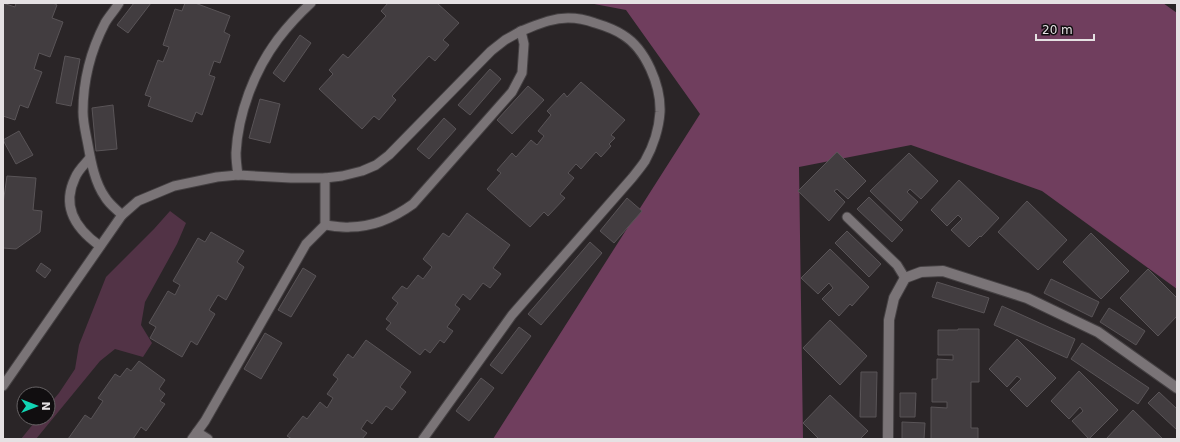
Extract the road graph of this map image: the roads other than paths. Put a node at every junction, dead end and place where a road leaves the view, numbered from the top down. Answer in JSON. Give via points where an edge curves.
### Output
{"nodes":[{"id":1,"x":119,"y":3,"type":"edge"},
{"id":2,"x":311,"y":3,"type":"edge"},
{"id":3,"x":522,"y":31,"type":"junction"},
{"id":4,"x":90,"y":158,"type":"junction"},
{"id":5,"x":238,"y":175,"type":"junction"},
{"id":6,"x":324,"y":178,"type":"junction"},
{"id":7,"x":122,"y":215,"type":"junction"},
{"id":8,"x":847,"y":217,"type":"dead end"},
{"id":9,"x":325,"y":226,"type":"junction"},
{"id":10,"x":100,"y":246,"type":"junction"},
{"id":11,"x":905,"y":278,"type":"junction"},
{"id":12,"x":3,"y":386,"type":"edge"},
{"id":13,"x":1177,"y":388,"type":"edge"},
{"id":14,"x":194,"y":436,"type":"edge"},
{"id":15,"x":208,"y":439,"type":"edge"},
{"id":16,"x":423,"y":439,"type":"edge"},
{"id":17,"x":888,"y":439,"type":"edge"}],
"edges":[{"from":1,"to":4,"type":"lane","via":[[106,22],[89,63],[83,113]]},
{"from":2,"to":5,"type":"lane","via":[[278,39],[257,75],[239,128],[236,155]]},
{"from":3,"to":6,"type":"lane","via":[[491,51],[389,155],[376,165],[342,176]]},
{"from":3,"to":9,"type":"lane","via":[[522,73],[512,92],[413,204],[381,222],[350,228]]},
{"from":3,"to":16,"type":"lane","via":[[551,19],[569,18],[587,20],[624,35],[636,46],[652,72],[659,98],[658,123],[645,162],[512,315]]},
{"from":4,"to":7,"type":"lane","via":[[104,197]]},
{"from":4,"to":10,"type":"lane","via":[[75,176],[70,191],[70,207],[81,229]]},
{"from":5,"to":6,"type":"lane"},
{"from":5,"to":7,"type":"lane","via":[[174,186],[138,201]]},
{"from":6,"to":9,"type":"lane"},
{"from":7,"to":10,"type":"lane"},
{"from":8,"to":11,"type":"lane","via":[[897,265]]},
{"from":9,"to":14,"type":"lane","via":[[306,244]]},
{"from":10,"to":12,"type":"lane"},
{"from":11,"to":13,"type":"street","via":[[921,272],[943,271],[1027,298],[1098,332]]},
{"from":11,"to":17,"type":"street","via":[[894,298],[888,320]]},
{"from":14,"to":15,"type":"lane"}]}
